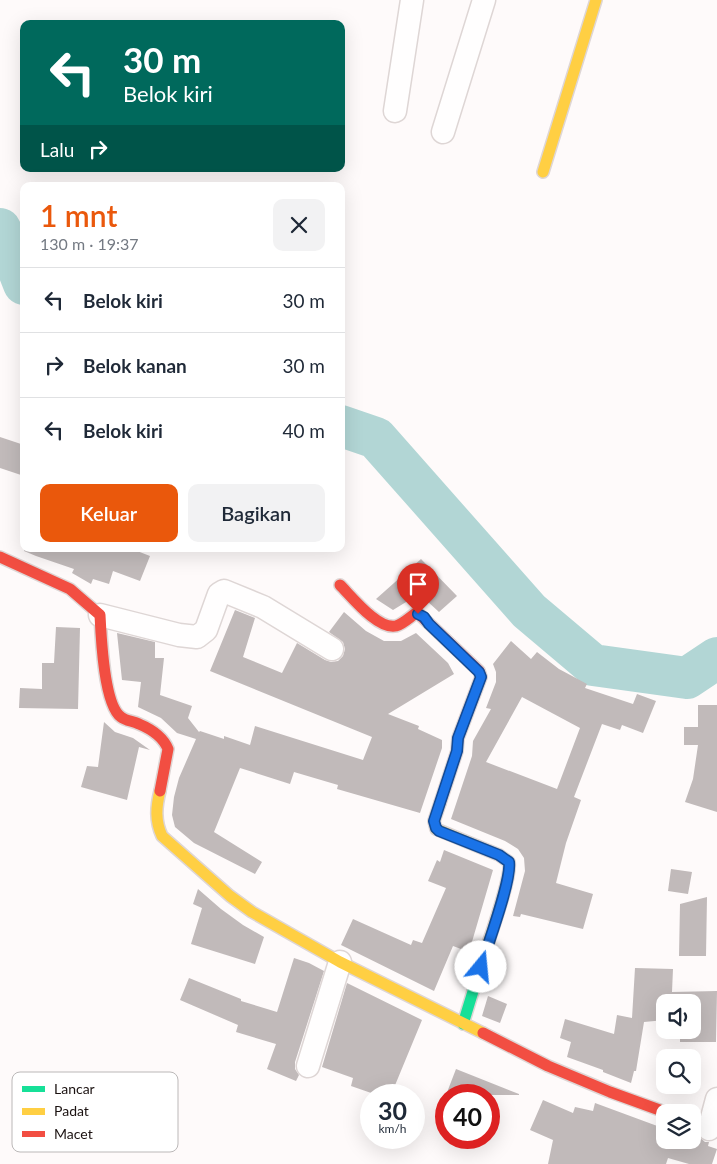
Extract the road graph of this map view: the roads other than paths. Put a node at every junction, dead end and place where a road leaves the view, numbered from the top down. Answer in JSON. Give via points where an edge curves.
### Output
{"nodes":[{"id":1,"x":412,"y":0,"type":"edge"},
{"id":2,"x":484,"y":0,"type":"edge"},
{"id":3,"x":596,"y":0,"type":"edge"},
{"id":4,"x":395,"y":111,"type":"dead end"},
{"id":5,"x":443,"y":132,"type":"dead end"},
{"id":6,"x":543,"y":172,"type":"dead end"},
{"id":7,"x":0,"y":557,"type":"edge"},
{"id":8,"x":340,"y":585,"type":"dead end"},
{"id":9,"x":100,"y":615,"type":"junction"},
{"id":10,"x":332,"y":649,"type":"dead end"},
{"id":11,"x":340,"y":962,"type":"junction"},
{"id":12,"x":463,"y":1024,"type":"junction"},
{"id":13,"x":308,"y":1066,"type":"dead end"},
{"id":14,"x":717,"y":1099,"type":"edge"},
{"id":15,"x":656,"y":1109,"type":"edge"},
{"id":16,"x":706,"y":1128,"type":"edge"}],
"edges":[{"from":1,"to":4,"type":"street"},
{"from":2,"to":5,"type":"street"},
{"from":3,"to":6,"type":"street"},
{"from":7,"to":9,"type":"street","via":[[70,589]]},
{"from":8,"to":12,"type":"street","via":[[382,624],[390,627],[398,626],[416,613],[420,614],[481,677],[458,738],[457,751],[434,821],[439,831],[504,857],[510,867]]},
{"from":9,"to":10,"type":"street","via":[[197,637],[206,630],[219,594],[224,592],[263,607]]},
{"from":9,"to":11,"type":"street","via":[[112,705],[122,718],[139,724],[167,744],[156,814],[156,826],[162,836],[252,912]]},
{"from":11,"to":12,"type":"street"},
{"from":11,"to":13,"type":"street"},
{"from":12,"to":15,"type":"street","via":[[548,1066]]},
{"from":14,"to":16,"type":"street"}]}
